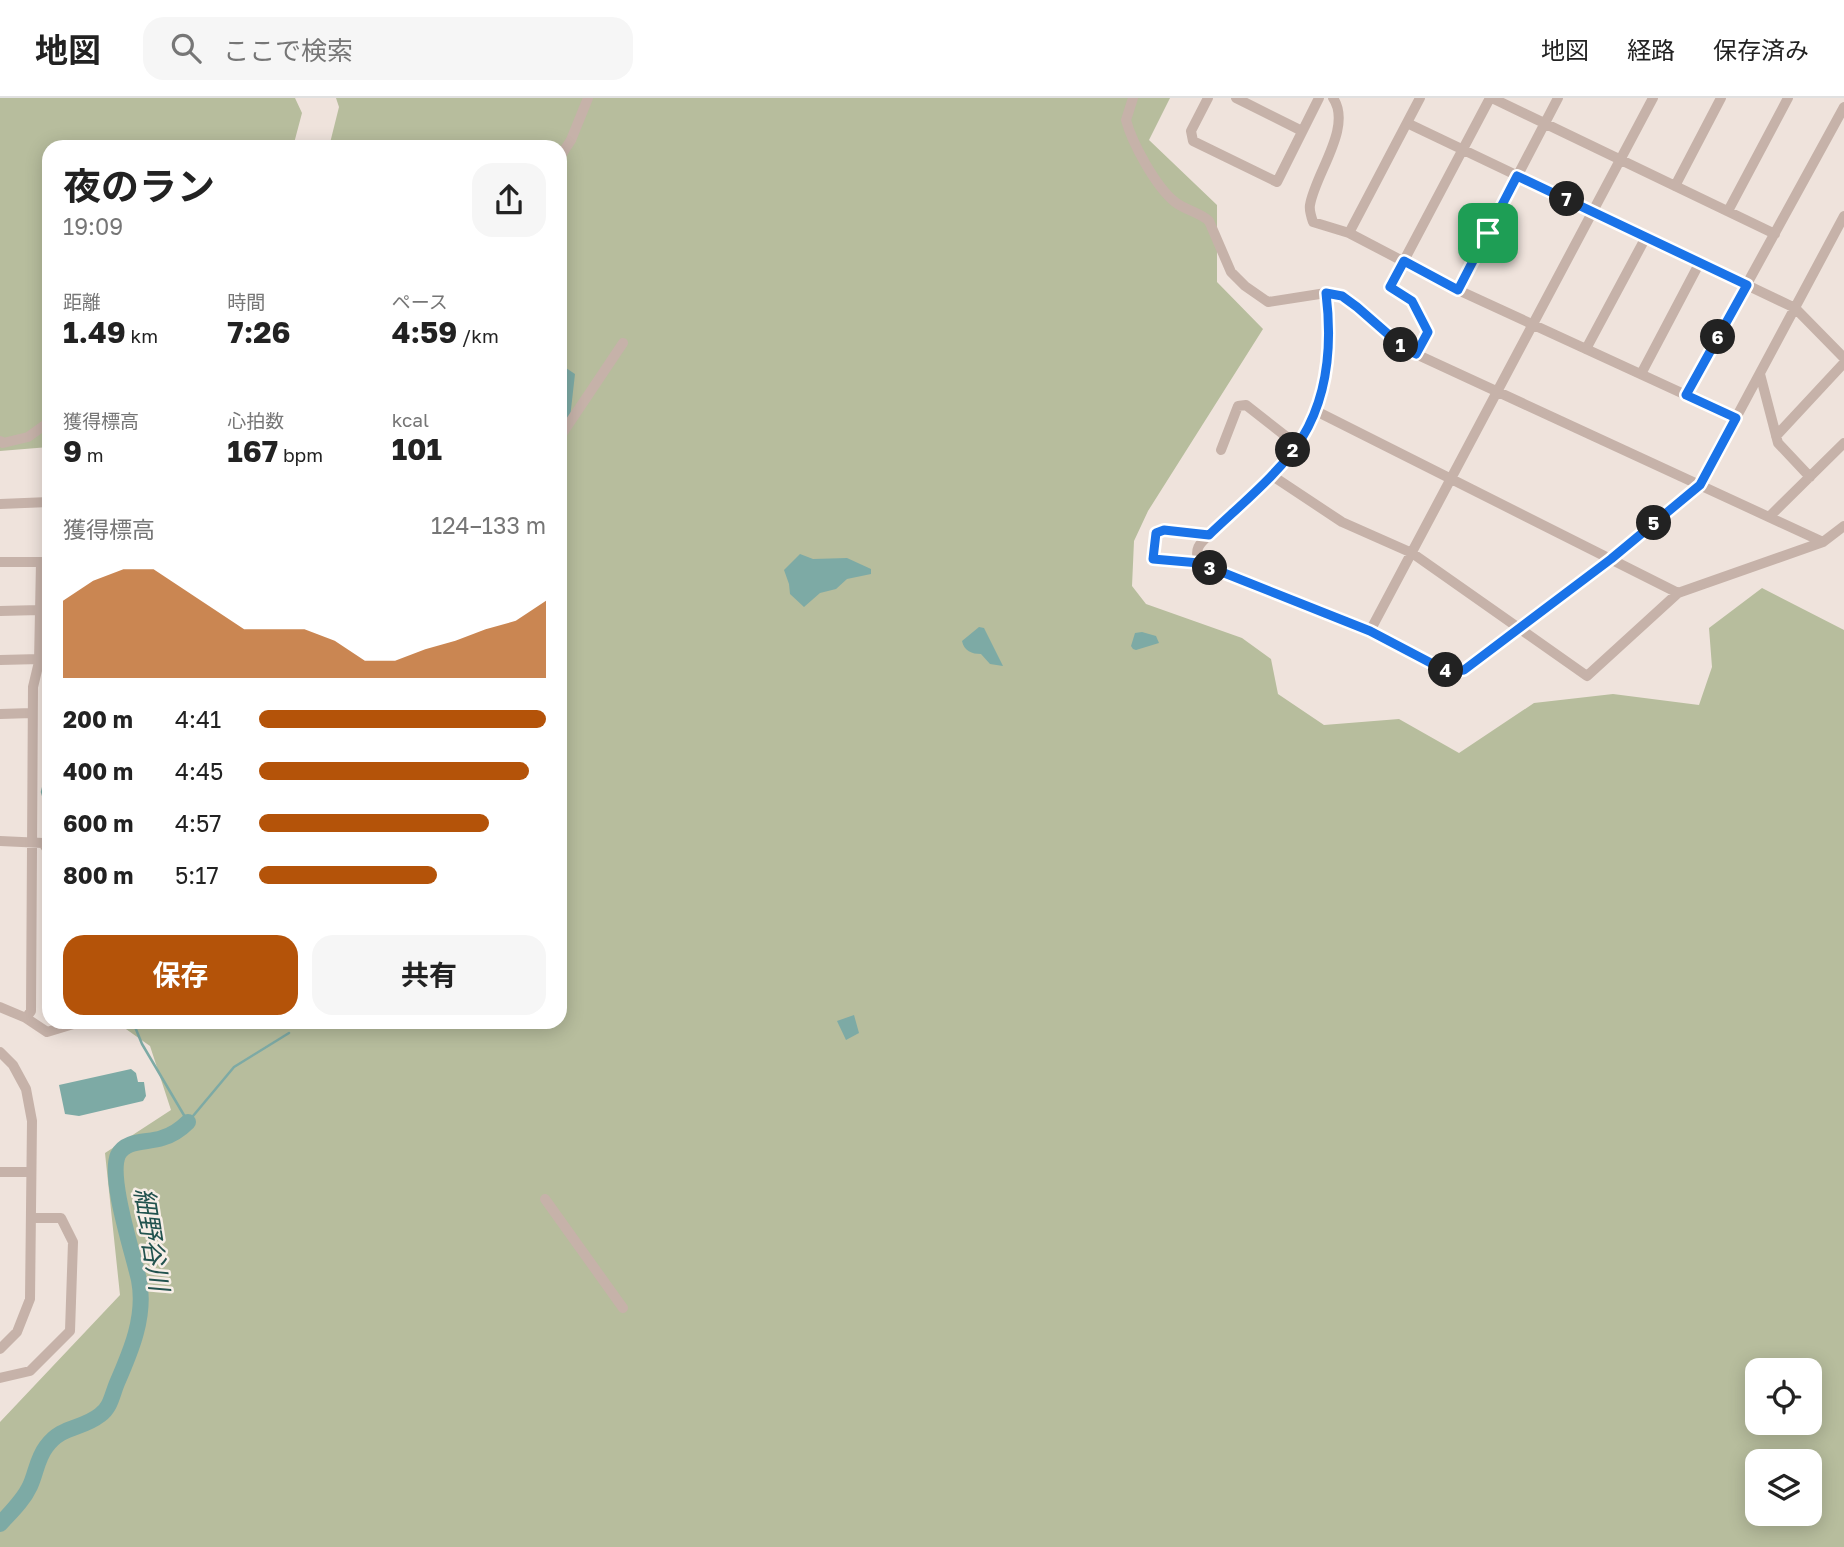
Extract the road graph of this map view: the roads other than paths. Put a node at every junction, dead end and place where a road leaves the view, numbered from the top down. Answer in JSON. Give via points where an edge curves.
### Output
{"nodes":[{"id":1,"x":588,"y":98,"type":"edge"},
{"id":2,"x":1133,"y":98,"type":"edge"},
{"id":3,"x":1208,"y":98,"type":"edge"},
{"id":4,"x":1236,"y":98,"type":"edge"},
{"id":5,"x":1319,"y":98,"type":"edge"},
{"id":6,"x":1333,"y":98,"type":"edge"},
{"id":7,"x":1420,"y":98,"type":"edge"},
{"id":8,"x":1491,"y":98,"type":"edge"},
{"id":9,"x":1558,"y":98,"type":"edge"},
{"id":10,"x":1653,"y":98,"type":"edge"},
{"id":11,"x":1721,"y":98,"type":"edge"},
{"id":12,"x":1788,"y":98,"type":"edge"},
{"id":13,"x":1844,"y":107,"type":"edge"},
{"id":14,"x":1841,"y":121,"type":"edge"},
{"id":15,"x":1407,"y":123,"type":"junction"},
{"id":16,"x":1545,"y":123,"type":"junction"},
{"id":17,"x":1302,"y":131,"type":"junction"},
{"id":18,"x":567,"y":146,"type":"edge"},
{"id":19,"x":1463,"y":150,"type":"junction"},
{"id":20,"x":1620,"y":159,"type":"junction"},
{"id":21,"x":1517,"y":176,"type":"junction"},
{"id":22,"x":1675,"y":186,"type":"junction"},
{"id":23,"x":1593,"y":211,"type":"junction"},
{"id":24,"x":1728,"y":211,"type":"junction"},
{"id":25,"x":1844,"y":216,"type":"edge"},
{"id":26,"x":1349,"y":233,"type":"junction"},
{"id":27,"x":1775,"y":234,"type":"junction"},
{"id":28,"x":1646,"y":237,"type":"junction"},
{"id":29,"x":1404,"y":261,"type":"junction"},
{"id":30,"x":1700,"y":262,"type":"junction"},
{"id":31,"x":1747,"y":285,"type":"junction"},
{"id":32,"x":1458,"y":290,"type":"junction"},
{"id":33,"x":1326,"y":293,"type":"junction"},
{"id":34,"x":1795,"y":308,"type":"junction"},
{"id":35,"x":1533,"y":324,"type":"junction"},
{"id":36,"x":622,"y":343,"type":"dead end"},
{"id":37,"x":1586,"y":349,"type":"junction"},
{"id":38,"x":1416,"y":354,"type":"junction"},
{"id":39,"x":1844,"y":358,"type":"edge"},
{"id":40,"x":1844,"y":363,"type":"edge"},
{"id":41,"x":1640,"y":374,"type":"junction"},
{"id":42,"x":1760,"y":374,"type":"junction"},
{"id":43,"x":1497,"y":391,"type":"junction"},
{"id":44,"x":1686,"y":395,"type":"junction"},
{"id":45,"x":1316,"y":411,"type":"junction"},
{"id":46,"x":1736,"y":418,"type":"junction"},
{"id":47,"x":567,"y":426,"type":"edge"},
{"id":48,"x":42,"y":427,"type":"edge"},
{"id":49,"x":1776,"y":436,"type":"junction"},
{"id":50,"x":0,"y":441,"type":"edge"},
{"id":51,"x":1844,"y":443,"type":"edge"},
{"id":52,"x":1297,"y":445,"type":"junction"},
{"id":53,"x":1221,"y":450,"type":"dead end"},
{"id":54,"x":1271,"y":475,"type":"junction"},
{"id":55,"x":1810,"y":477,"type":"junction"},
{"id":56,"x":1451,"y":479,"type":"junction"},
{"id":57,"x":1700,"y":485,"type":"junction"},
{"id":58,"x":42,"y":502,"type":"edge"},
{"id":59,"x":0,"y":503,"type":"edge"},
{"id":60,"x":1769,"y":517,"type":"junction"},
{"id":61,"x":1844,"y":526,"type":"edge"},
{"id":62,"x":1209,"y":535,"type":"junction"},
{"id":63,"x":1823,"y":542,"type":"junction"},
{"id":64,"x":1412,"y":554,"type":"junction"},
{"id":65,"x":1611,"y":559,"type":"junction"},
{"id":66,"x":0,"y":562,"type":"edge"},
{"id":67,"x":42,"y":562,"type":"edge"},
{"id":68,"x":1199,"y":563,"type":"junction"},
{"id":69,"x":42,"y":591,"type":"edge"},
{"id":70,"x":1678,"y":593,"type":"junction"},
{"id":71,"x":40,"y":610,"type":"junction"},
{"id":72,"x":0,"y":611,"type":"edge"},
{"id":73,"x":1521,"y":628,"type":"junction"},
{"id":74,"x":1370,"y":631,"type":"junction"},
{"id":75,"x":40,"y":659,"type":"junction"},
{"id":76,"x":0,"y":660,"type":"edge"},
{"id":77,"x":33,"y":713,"type":"junction"},
{"id":78,"x":0,"y":714,"type":"edge"},
{"id":79,"x":0,"y":841,"type":"edge"},
{"id":80,"x":33,"y":842,"type":"junction"},
{"id":81,"x":42,"y":843,"type":"edge"},
{"id":82,"x":0,"y":1007,"type":"edge"},
{"id":83,"x":26,"y":1018,"type":"junction"},
{"id":84,"x":42,"y":1029,"type":"edge"},
{"id":85,"x":0,"y":1052,"type":"edge"},
{"id":86,"x":0,"y":1172,"type":"edge"},
{"id":87,"x":32,"y":1172,"type":"junction"},
{"id":88,"x":545,"y":1199,"type":"dead end"},
{"id":89,"x":31,"y":1218,"type":"junction"},
{"id":90,"x":623,"y":1308,"type":"dead end"},
{"id":91,"x":0,"y":1349,"type":"edge"},
{"id":92,"x":0,"y":1378,"type":"edge"}],
"edges":[{"from":1,"to":18,"type":"street"},
{"from":2,"to":33,"type":"street","via":[[1126,120],[1141,158],[1172,200],[1209,221],[1231,272],[1268,302]]},
{"from":3,"to":17,"type":"street","via":[[1191,131],[1193,141],[1277,182]]},
{"from":4,"to":17,"type":"street"},
{"from":5,"to":17,"type":"street"},
{"from":6,"to":26,"type":"street","via":[[1338,104],[1339,125],[1309,207],[1313,222]]},
{"from":7,"to":15,"type":"street"},
{"from":8,"to":16,"type":"street"},
{"from":8,"to":19,"type":"street"},
{"from":9,"to":16,"type":"street"},
{"from":10,"to":20,"type":"street"},
{"from":11,"to":22,"type":"street"},
{"from":12,"to":24,"type":"street"},
{"from":13,"to":14,"type":"street"},
{"from":14,"to":27,"type":"street"},
{"from":15,"to":19,"type":"street"},
{"from":15,"to":26,"type":"street"},
{"from":16,"to":20,"type":"street"},
{"from":16,"to":21,"type":"street"},
{"from":19,"to":21,"type":"street"},
{"from":19,"to":29,"type":"street"},
{"from":20,"to":22,"type":"street"},
{"from":20,"to":23,"type":"street"},
{"from":21,"to":23,"type":"street"},
{"from":21,"to":32,"type":"street"},
{"from":22,"to":24,"type":"street"},
{"from":23,"to":28,"type":"street"},
{"from":23,"to":35,"type":"street"},
{"from":24,"to":27,"type":"street"},
{"from":25,"to":34,"type":"street"},
{"from":26,"to":29,"type":"street"},
{"from":27,"to":31,"type":"street"},
{"from":28,"to":30,"type":"street"},
{"from":28,"to":37,"type":"street"},
{"from":29,"to":32,"type":"street"},
{"from":29,"to":38,"type":"street","via":[[1390,287],[1412,301],[1428,332]]},
{"from":30,"to":31,"type":"street"},
{"from":30,"to":41,"type":"street"},
{"from":31,"to":34,"type":"street"},
{"from":31,"to":44,"type":"street"},
{"from":32,"to":35,"type":"street"},
{"from":33,"to":38,"type":"street","via":[[1342,296]]},
{"from":33,"to":45,"type":"street","via":[[1331,333]]},
{"from":34,"to":39,"type":"street"},
{"from":34,"to":42,"type":"street"},
{"from":35,"to":37,"type":"street"},
{"from":35,"to":43,"type":"street"},
{"from":36,"to":47,"type":"street"},
{"from":37,"to":41,"type":"street"},
{"from":38,"to":43,"type":"street"},
{"from":40,"to":49,"type":"street"},
{"from":41,"to":44,"type":"street"},
{"from":42,"to":46,"type":"street"},
{"from":42,"to":49,"type":"street"},
{"from":43,"to":56,"type":"street"},
{"from":43,"to":57,"type":"street"},
{"from":44,"to":46,"type":"street"},
{"from":45,"to":52,"type":"street"},
{"from":45,"to":56,"type":"street"},
{"from":46,"to":57,"type":"street"},
{"from":48,"to":50,"type":"street","via":[[28,436]]},
{"from":49,"to":55,"type":"street"},
{"from":51,"to":55,"type":"street"},
{"from":52,"to":53,"type":"street","via":[[1246,405],[1238,406]]},
{"from":52,"to":54,"type":"street"},
{"from":54,"to":62,"type":"street"},
{"from":54,"to":64,"type":"street","via":[[1342,522]]},
{"from":55,"to":60,"type":"street"},
{"from":56,"to":64,"type":"street"},
{"from":56,"to":65,"type":"street"},
{"from":57,"to":60,"type":"street"},
{"from":57,"to":65,"type":"street"},
{"from":58,"to":59,"type":"street"},
{"from":60,"to":63,"type":"street"},
{"from":61,"to":63,"type":"street"},
{"from":62,"to":68,"type":"street","via":[[1196,550]]},
{"from":62,"to":68,"type":"street","via":[[1156,533],[1153,559]]},
{"from":63,"to":70,"type":"street"},
{"from":64,"to":73,"type":"street"},
{"from":64,"to":74,"type":"street"},
{"from":65,"to":70,"type":"street"},
{"from":65,"to":73,"type":"street"},
{"from":66,"to":67,"type":"street"},
{"from":68,"to":74,"type":"street"},
{"from":69,"to":71,"type":"street"},
{"from":70,"to":73,"type":"street","via":[[1587,676]]},
{"from":71,"to":72,"type":"street"},
{"from":71,"to":75,"type":"street"},
{"from":73,"to":74,"type":"street","via":[[1464,670],[1448,672]]},
{"from":75,"to":76,"type":"street"},
{"from":75,"to":77,"type":"street"},
{"from":77,"to":78,"type":"street"},
{"from":77,"to":80,"type":"street"},
{"from":79,"to":80,"type":"street"},
{"from":80,"to":81,"type":"street"},
{"from":80,"to":83,"type":"street","via":[[31,1011]]},
{"from":82,"to":83,"type":"street"},
{"from":83,"to":84,"type":"street"},
{"from":85,"to":87,"type":"street","via":[[26,1089],[32,1121]]},
{"from":86,"to":87,"type":"street"},
{"from":87,"to":89,"type":"street"},
{"from":88,"to":90,"type":"street"},
{"from":89,"to":91,"type":"street","via":[[30,1299],[17,1332]]},
{"from":89,"to":92,"type":"street","via":[[61,1218],[73,1242],[70,1331],[30,1371]]}]}
